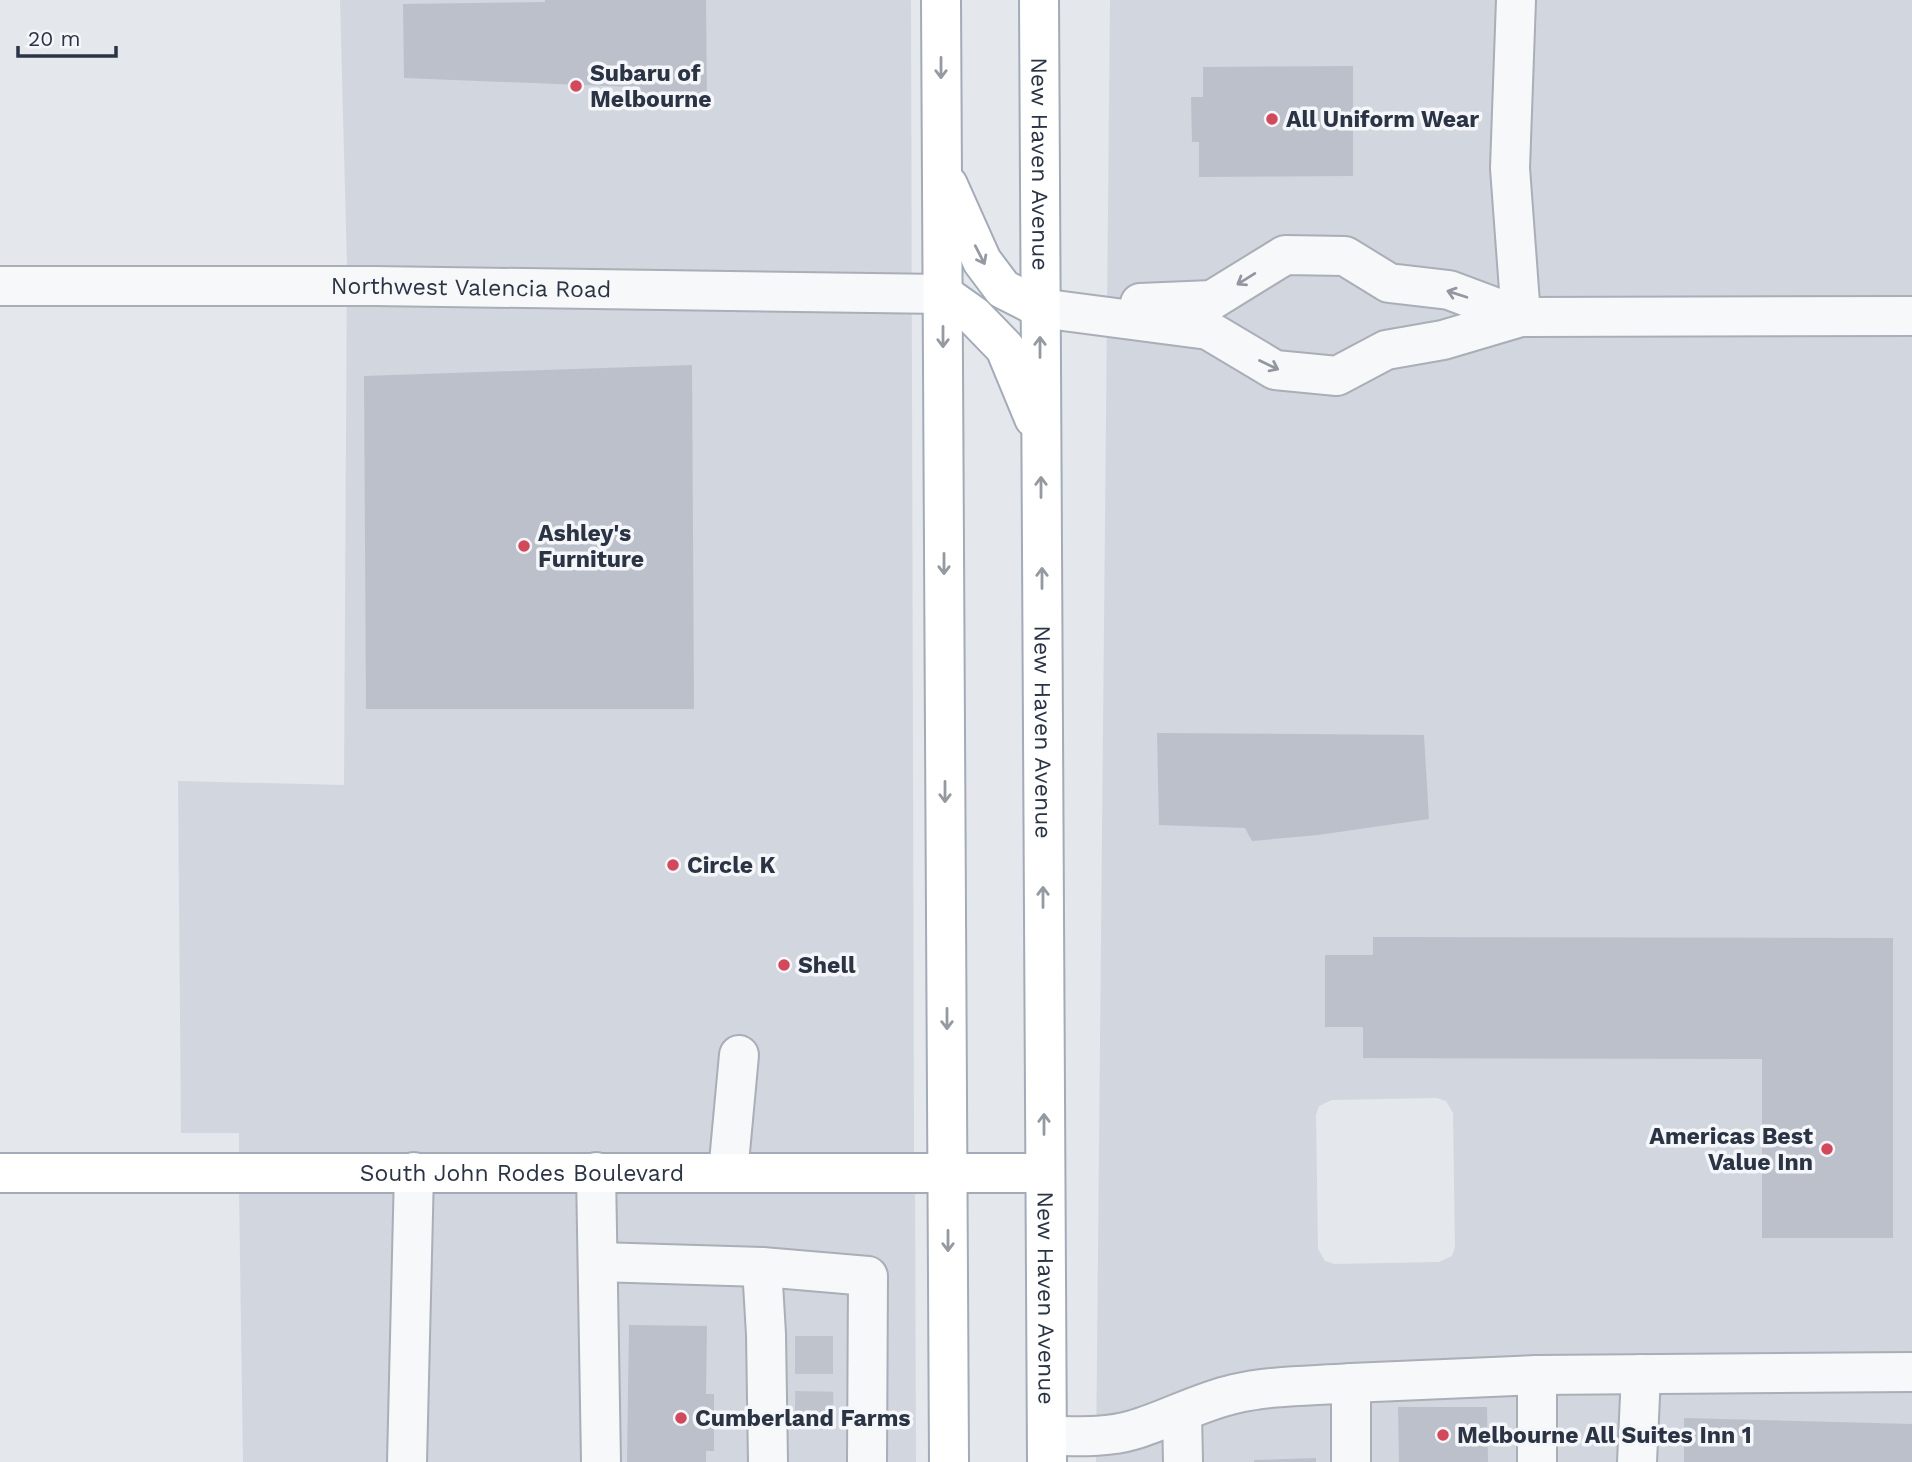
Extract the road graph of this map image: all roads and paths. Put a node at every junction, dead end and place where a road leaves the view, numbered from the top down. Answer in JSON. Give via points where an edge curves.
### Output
{"nodes":[{"id":1,"x":941,"y":0,"type":"edge"},
{"id":2,"x":1039,"y":0,"type":"edge"},
{"id":3,"x":1516,"y":0,"type":"edge"},
{"id":4,"x":942,"y":170,"type":"junction"},
{"id":5,"x":0,"y":286,"type":"edge"},
{"id":6,"x":943,"y":293,"type":"junction"},
{"id":7,"x":1040,"y":307,"type":"junction"},
{"id":8,"x":1912,"y":316,"type":"edge"},
{"id":9,"x":1521,"y":317,"type":"junction"},
{"id":10,"x":1041,"y":436,"type":"junction"},
{"id":11,"x":739,"y":1055,"type":"dead end"},
{"id":12,"x":414,"y":1172,"type":"junction"},
{"id":13,"x":596,"y":1172,"type":"junction"},
{"id":14,"x":0,"y":1173,"type":"edge"},
{"id":15,"x":728,"y":1173,"type":"junction"},
{"id":16,"x":948,"y":1173,"type":"junction"},
{"id":17,"x":1044,"y":1173,"type":"junction"},
{"id":18,"x":598,"y":1262,"type":"junction"},
{"id":19,"x":762,"y":1267,"type":"junction"},
{"id":20,"x":1912,"y":1372,"type":"edge"},
{"id":21,"x":1641,"y":1374,"type":"junction"},
{"id":22,"x":1537,"y":1375,"type":"junction"},
{"id":23,"x":1351,"y":1383,"type":"junction"},
{"id":24,"x":1182,"y":1413,"type":"junction"},
{"id":25,"x":1047,"y":1449,"type":"edge"},
{"id":26,"x":407,"y":1462,"type":"edge"},
{"id":27,"x":601,"y":1462,"type":"edge"},
{"id":28,"x":768,"y":1462,"type":"edge"},
{"id":29,"x":867,"y":1462,"type":"edge"},
{"id":30,"x":949,"y":1462,"type":"edge"},
{"id":31,"x":1183,"y":1462,"type":"edge"},
{"id":32,"x":1351,"y":1462,"type":"edge"},
{"id":33,"x":1537,"y":1462,"type":"edge"},
{"id":34,"x":1637,"y":1462,"type":"edge"}],
"edges":[{"from":1,"to":4,"type":"main road","one_way":true},
{"from":2,"to":7,"type":"main road","name":"New Haven Avenue"},
{"from":3,"to":9,"type":"street","via":[[1510,168]]},
{"from":4,"to":6,"type":"main road"},
{"from":4,"to":7,"type":"main road","one_way":true,"via":[[982,261],[1003,289]]},
{"from":5,"to":6,"type":"street","name":"Northwest Valencia Road"},
{"from":6,"to":10,"type":"main road","via":[[1005,348]]},
{"from":6,"to":16,"type":"main road","one_way":true},
{"from":7,"to":9,"type":"street","one_way":true,"via":[[1208,330],[1275,370],[1337,376],[1386,350],[1443,340]]},
{"from":9,"to":7,"type":"street","one_way":true,"via":[[1450,290],[1388,284],[1345,256],[1297,255],[1284,255],[1212,300]]},
{"from":10,"to":7,"type":"main road","name":"New Haven Avenue","one_way":true},
{"from":8,"to":9,"type":"street"},
{"from":17,"to":10,"type":"main road","name":"New Haven Avenue","one_way":true},
{"from":11,"to":15,"type":"street"},
{"from":12,"to":13,"type":"main road","name":"South John Rodes Boulevard"},
{"from":12,"to":14,"type":"main road","name":"South John Rodes Boulevard"},
{"from":12,"to":26,"type":"street"},
{"from":13,"to":15,"type":"main road","name":"South John Rodes Boulevard"},
{"from":13,"to":18,"type":"street"},
{"from":15,"to":16,"type":"main road","name":"South John Rodes Boulevard"},
{"from":16,"to":17,"type":"main road","name":"South John Rodes Boulevard"},
{"from":16,"to":30,"type":"main road","one_way":true},
{"from":17,"to":25,"type":"main road","name":"New Haven Avenue"},
{"from":18,"to":19,"type":"street"},
{"from":18,"to":27,"type":"street"},
{"from":19,"to":28,"type":"street","via":[[781,1355],[781,1410]]},
{"from":19,"to":29,"type":"street","via":[[868,1276],[858,1355],[858,1411]]},
{"from":20,"to":21,"type":"street"},
{"from":21,"to":22,"type":"street"},
{"from":21,"to":34,"type":"street"},
{"from":22,"to":23,"type":"street"},
{"from":22,"to":33,"type":"street"},
{"from":23,"to":24,"type":"street","via":[[1234,1394]]},
{"from":23,"to":32,"type":"street"},
{"from":24,"to":25,"type":"street","via":[[1129,1431],[1079,1436]]},
{"from":24,"to":31,"type":"street"}]}
